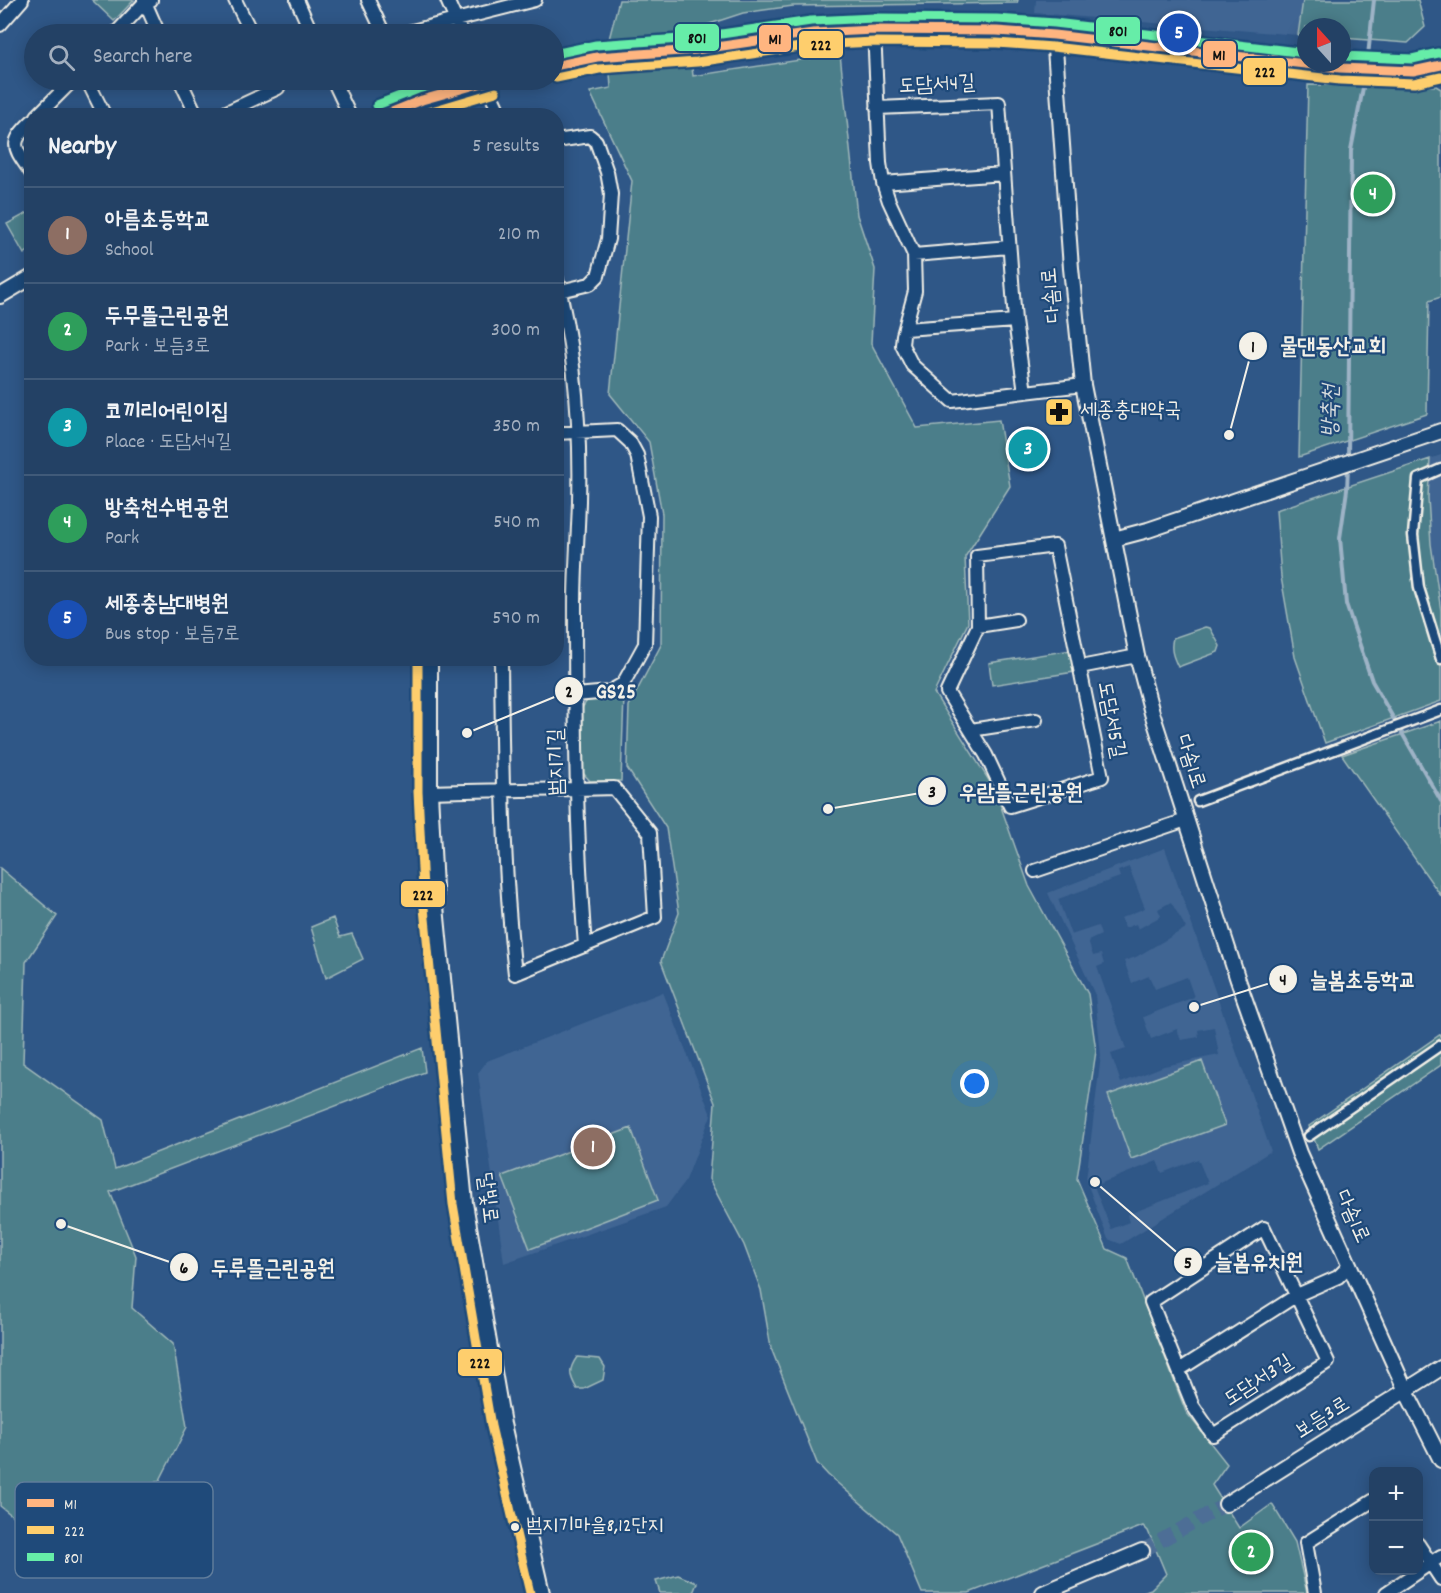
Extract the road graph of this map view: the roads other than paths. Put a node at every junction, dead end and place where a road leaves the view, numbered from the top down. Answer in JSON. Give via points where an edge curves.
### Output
{"nodes":[{"id":1,"x":22,"y":0,"type":"edge"},
{"id":2,"x":235,"y":0,"type":"edge"},
{"id":3,"x":297,"y":0,"type":"edge"},
{"id":4,"x":368,"y":0,"type":"edge"},
{"id":5,"x":447,"y":0,"type":"edge"},
{"id":6,"x":146,"y":1,"type":"edge"},
{"id":7,"x":530,"y":1,"type":"edge"},
{"id":8,"x":455,"y":19,"type":"junction"},
{"id":9,"x":124,"y":24,"type":"edge"},
{"id":10,"x":155,"y":24,"type":"edge"},
{"id":11,"x":247,"y":24,"type":"edge"},
{"id":12,"x":308,"y":24,"type":"edge"},
{"id":13,"x":379,"y":24,"type":"edge"},
{"id":14,"x":437,"y":24,"type":"edge"},
{"id":15,"x":457,"y":24,"type":"edge"},
{"id":16,"x":0,"y":25,"type":"edge"},
{"id":17,"x":874,"y":30,"type":"junction"},
{"id":18,"x":1054,"y":35,"type":"junction"},
{"id":19,"x":695,"y":50,"type":"tunnel mouth"},
{"id":20,"x":597,"y":57,"type":"tunnel mouth"},
{"id":21,"x":564,"y":64,"type":"edge"},
{"id":22,"x":1441,"y":65,"type":"edge"},
{"id":23,"x":63,"y":90,"type":"edge"},
{"id":24,"x":92,"y":90,"type":"edge"},
{"id":25,"x":185,"y":90,"type":"edge"},
{"id":26,"x":274,"y":90,"type":"edge"},
{"id":27,"x":338,"y":90,"type":"edge"},
{"id":28,"x":454,"y":90,"type":"edge"},
{"id":29,"x":491,"y":90,"type":"edge"},
{"id":30,"x":45,"y":108,"type":"edge"},
{"id":31,"x":101,"y":108,"type":"edge"},
{"id":32,"x":193,"y":108,"type":"edge"},
{"id":33,"x":235,"y":108,"type":"edge"},
{"id":34,"x":346,"y":108,"type":"edge"},
{"id":35,"x":402,"y":108,"type":"edge"},
{"id":36,"x":498,"y":108,"type":"edge"},
{"id":37,"x":877,"y":108,"type":"junction"},
{"id":38,"x":24,"y":128,"type":"edge"},
{"id":39,"x":564,"y":140,"type":"edge"},
{"id":40,"x":24,"y":161,"type":"edge"},
{"id":41,"x":1003,"y":174,"type":"junction"},
{"id":42,"x":883,"y":183,"type":"junction"},
{"id":43,"x":1009,"y":247,"type":"junction"},
{"id":44,"x":914,"y":255,"type":"junction"},
{"id":45,"x":24,"y":282,"type":"edge"},
{"id":46,"x":564,"y":290,"type":"edge"},
{"id":47,"x":0,"y":296,"type":"edge"},
{"id":48,"x":564,"y":311,"type":"edge"},
{"id":49,"x":1015,"y":321,"type":"junction"},
{"id":50,"x":905,"y":329,"type":"junction"},
{"id":51,"x":1083,"y":386,"type":"junction"},
{"id":52,"x":1024,"y":392,"type":"junction"},
{"id":53,"x":578,"y":432,"type":"junction"},
{"id":54,"x":564,"y":433,"type":"edge"},
{"id":55,"x":1435,"y":433,"type":"edge"},
{"id":56,"x":1441,"y":469,"type":"edge"},
{"id":57,"x":1114,"y":539,"type":"junction"},
{"id":58,"x":1016,"y":620,"type":"dead end"},
{"id":59,"x":978,"y":626,"type":"junction"},
{"id":60,"x":1137,"y":656,"type":"junction"},
{"id":61,"x":1441,"y":659,"type":"edge"},
{"id":62,"x":430,"y":666,"type":"edge"},
{"id":63,"x":501,"y":666,"type":"edge"},
{"id":64,"x":1080,"y":667,"type":"junction"},
{"id":65,"x":576,"y":695,"type":"junction"},
{"id":66,"x":1441,"y":710,"type":"edge"},
{"id":67,"x":1036,"y":720,"type":"dead end"},
{"id":68,"x":971,"y":730,"type":"junction"},
{"id":69,"x":578,"y":789,"type":"junction"},
{"id":70,"x":503,"y":790,"type":"junction"},
{"id":71,"x":430,"y":792,"type":"junction"},
{"id":72,"x":1198,"y":801,"type":"dead end"},
{"id":73,"x":1186,"y":820,"type":"junction"},
{"id":74,"x":1035,"y":871,"type":"dead end"},
{"id":75,"x":585,"y":946,"type":"junction"},
{"id":76,"x":1441,"y":1045,"type":"edge"},
{"id":77,"x":1309,"y":1136,"type":"dead end"},
{"id":78,"x":1350,"y":1265,"type":"junction"},
{"id":79,"x":1297,"y":1295,"type":"junction"},
{"id":80,"x":1441,"y":1368,"type":"edge"},
{"id":81,"x":1179,"y":1370,"type":"junction"},
{"id":82,"x":1406,"y":1391,"type":"junction"},
{"id":83,"x":1441,"y":1460,"type":"edge"},
{"id":84,"x":1369,"y":1503,"type":"edge"},
{"id":85,"x":1226,"y":1504,"type":"tunnel mouth"},
{"id":86,"x":1423,"y":1548,"type":"edge"},
{"id":87,"x":1142,"y":1551,"type":"tunnel mouth"},
{"id":88,"x":1436,"y":1560,"type":"edge"},
{"id":89,"x":1441,"y":1580,"type":"edge"},
{"id":90,"x":542,"y":1593,"type":"edge"},
{"id":91,"x":1043,"y":1593,"type":"edge"},
{"id":92,"x":1316,"y":1593,"type":"edge"},
{"id":93,"x":1386,"y":1593,"type":"edge"}],
"edges":[{"from":1,"to":16,"type":"street"},
{"from":2,"to":11,"type":"street"},
{"from":3,"to":12,"type":"street"},
{"from":4,"to":13,"type":"street"},
{"from":5,"to":8,"type":"street"},
{"from":6,"to":9,"type":"street"},
{"from":6,"to":10,"type":"street"},
{"from":7,"to":8,"type":"street"},
{"from":8,"to":14,"type":"street"},
{"from":8,"to":15,"type":"street"},
{"from":17,"to":18,"type":"street"},
{"from":17,"to":19,"type":"street","via":[[813,33]]},
{"from":17,"to":37,"type":"street","name":"도담서4길"},
{"from":18,"to":22,"type":"street","via":[[1340,68],[1413,71]]},
{"from":18,"to":51,"type":"street","name":"다솜1로"},
{"from":20,"to":21,"type":"street"},
{"from":23,"to":30,"type":"street"},
{"from":24,"to":31,"type":"street"},
{"from":25,"to":32,"type":"street"},
{"from":26,"to":33,"type":"street"},
{"from":27,"to":34,"type":"street"},
{"from":28,"to":35,"type":"street"},
{"from":29,"to":36,"type":"street"},
{"from":37,"to":41,"type":"street","name":"도담서4길","via":[[999,103]]},
{"from":37,"to":42,"type":"street","name":"도담서4길"},
{"from":38,"to":40,"type":"street","via":[[15,146]]},
{"from":39,"to":46,"type":"street","via":[[590,136],[596,141],[607,172],[612,206],[598,276],[590,284]]},
{"from":41,"to":42,"type":"street"},
{"from":41,"to":43,"type":"street","name":"도담서4길"},
{"from":42,"to":44,"type":"street","name":"도담서4길"},
{"from":43,"to":44,"type":"street"},
{"from":43,"to":49,"type":"street","name":"도담서4길"},
{"from":44,"to":50,"type":"street","name":"도담서4길","via":[[915,291]]},
{"from":45,"to":47,"type":"street"},
{"from":48,"to":53,"type":"street","name":"범지기길","via":[[573,356]]},
{"from":49,"to":50,"type":"street"},
{"from":49,"to":52,"type":"street","name":"도담서4길"},
{"from":50,"to":52,"type":"street","name":"도담서4길","via":[[902,345],[912,365],[952,402]]},
{"from":51,"to":52,"type":"street","name":"도담서4길"},
{"from":51,"to":57,"type":"street","name":"다솜1로"},
{"from":53,"to":54,"type":"street"},
{"from":53,"to":65,"type":"street","name":"범지기길"},
{"from":53,"to":65,"type":"street","via":[[616,430],[630,442],[637,455],[649,516],[649,566],[645,644],[623,684],[609,692]]},
{"from":55,"to":57,"type":"street"},
{"from":56,"to":61,"type":"street","via":[[1418,479],[1413,535],[1419,588]]},
{"from":57,"to":60,"type":"street","name":"다솜1로"},
{"from":58,"to":59,"type":"street"},
{"from":59,"to":64,"type":"street","name":"도담서5길","via":[[977,556],[1055,546]]},
{"from":59,"to":68,"type":"street","name":"도담서5길","via":[[947,692]]},
{"from":60,"to":64,"type":"street","name":"도담서5길"},
{"from":60,"to":73,"type":"street","name":"다솜1로","via":[[1158,737]]},
{"from":62,"to":71,"type":"street","name":"달빛로"},
{"from":63,"to":70,"type":"street"},
{"from":64,"to":68,"type":"street","name":"도담서5길","via":[[1102,777],[1010,807]]},
{"from":65,"to":69,"type":"street","name":"범지기길"},
{"from":66,"to":72,"type":"street"},
{"from":67,"to":68,"type":"street"},
{"from":69,"to":70,"type":"street"},
{"from":69,"to":75,"type":"street","name":"범지기길","via":[[578,864]]},
{"from":69,"to":75,"type":"street","via":[[614,788],[650,833],[655,917]]},
{"from":70,"to":71,"type":"street"},
{"from":70,"to":75,"type":"street","via":[[507,904],[515,974]]},
{"from":71,"to":90,"type":"street","name":"달빛로","via":[[436,907],[465,1203],[503,1424]]},
{"from":73,"to":74,"type":"street"},
{"from":73,"to":78,"type":"street","name":"다솜1로","via":[[1296,1144]]},
{"from":76,"to":77,"type":"street"},
{"from":78,"to":79,"type":"street","via":[[1338,1277]]},
{"from":78,"to":82,"type":"street","name":"다솜1로"},
{"from":79,"to":81,"type":"street"},
{"from":79,"to":81,"type":"street","name":"도담서3길","via":[[1264,1228],[1151,1302]]},
{"from":79,"to":81,"type":"street","name":"도담서3길","via":[[1328,1362],[1213,1435],[1193,1406]]},
{"from":80,"to":82,"type":"street","name":"보듬3로"},
{"from":82,"to":83,"type":"street","name":"다솜1로"},
{"from":82,"to":85,"type":"street","name":"보듬3로"},
{"from":84,"to":92,"type":"street","via":[[1306,1543]]},
{"from":86,"to":88,"type":"street"},
{"from":87,"to":91,"type":"street"},
{"from":88,"to":89,"type":"street"},
{"from":88,"to":93,"type":"street"}]}
